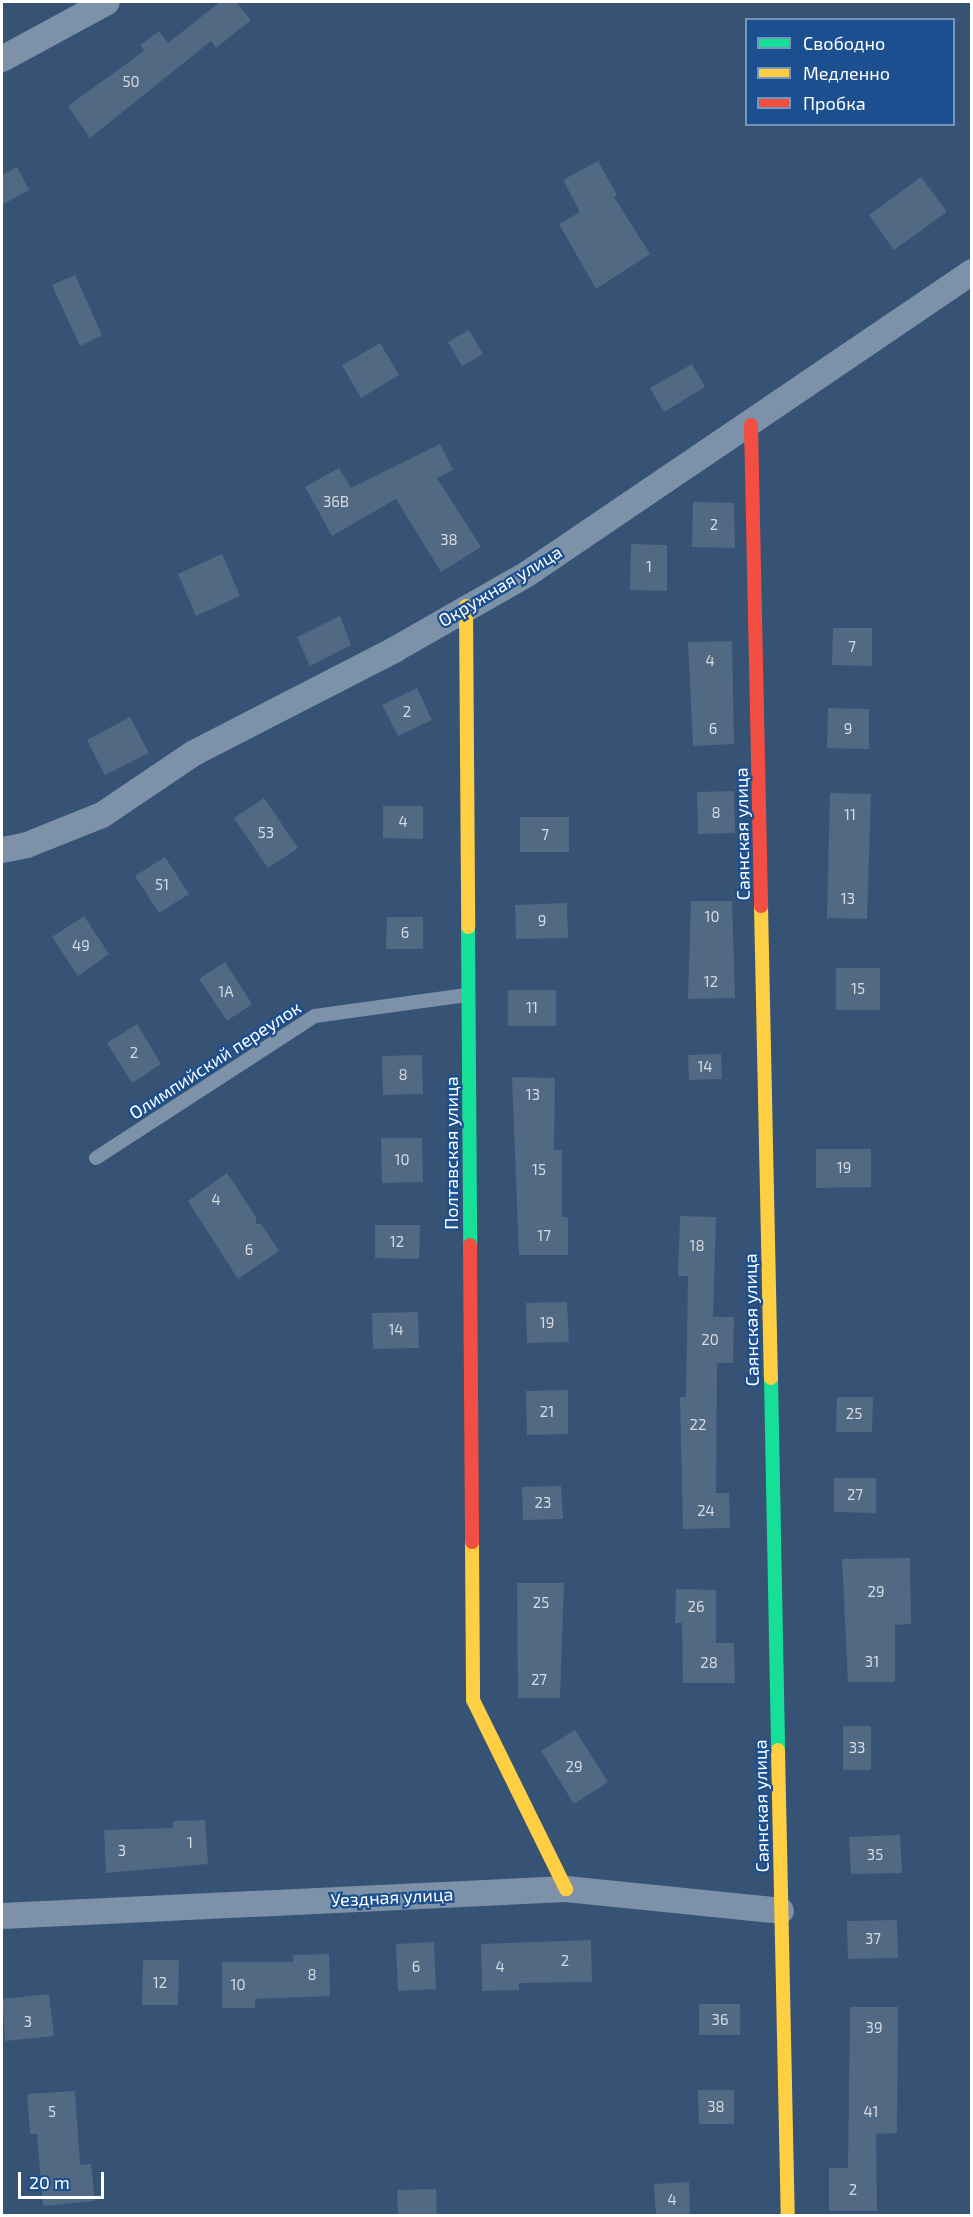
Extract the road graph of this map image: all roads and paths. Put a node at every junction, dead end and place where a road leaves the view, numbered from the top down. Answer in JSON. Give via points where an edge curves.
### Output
{"nodes":[{"id":1,"x":107,"y":2,"type":"edge"},
{"id":2,"x":2,"y":59,"type":"edge"},
{"id":3,"x":972,"y":272,"type":"edge"},
{"id":4,"x":751,"y":424,"type":"junction"},
{"id":5,"x":466,"y":606,"type":"junction"},
{"id":6,"x":2,"y":850,"type":"edge"},
{"id":7,"x":467,"y":995,"type":"junction"},
{"id":8,"x":96,"y":1158,"type":"dead end"},
{"id":9,"x":566,"y":1889,"type":"junction"},
{"id":10,"x":781,"y":1911,"type":"junction"},
{"id":11,"x":2,"y":1916,"type":"edge"},
{"id":12,"x":788,"y":2216,"type":"edge"}],
"edges":[{"from":1,"to":2,"type":"street"},
{"from":3,"to":4,"type":"street","name":"Окружная улица"},
{"from":4,"to":5,"type":"street","name":"Окружная улица","via":[[527,574]]},
{"from":4,"to":10,"type":"street","name":"Саянская улица"},
{"from":5,"to":6,"type":"street","name":"Окружная улица","via":[[394,650],[194,753],[102,815],[27,845]]},
{"from":5,"to":7,"type":"street","name":"Полтавская улица"},
{"from":7,"to":8,"type":"lane","name":"Олимпийский переулок","via":[[315,1016]]},
{"from":7,"to":9,"type":"street","name":"Полтавская улица","via":[[473,1700]]},
{"from":9,"to":10,"type":"street","name":"Уездная улица"},
{"from":9,"to":11,"type":"street","name":"Уездная улица"},
{"from":10,"to":12,"type":"street","name":"Саянская улица"}]}
